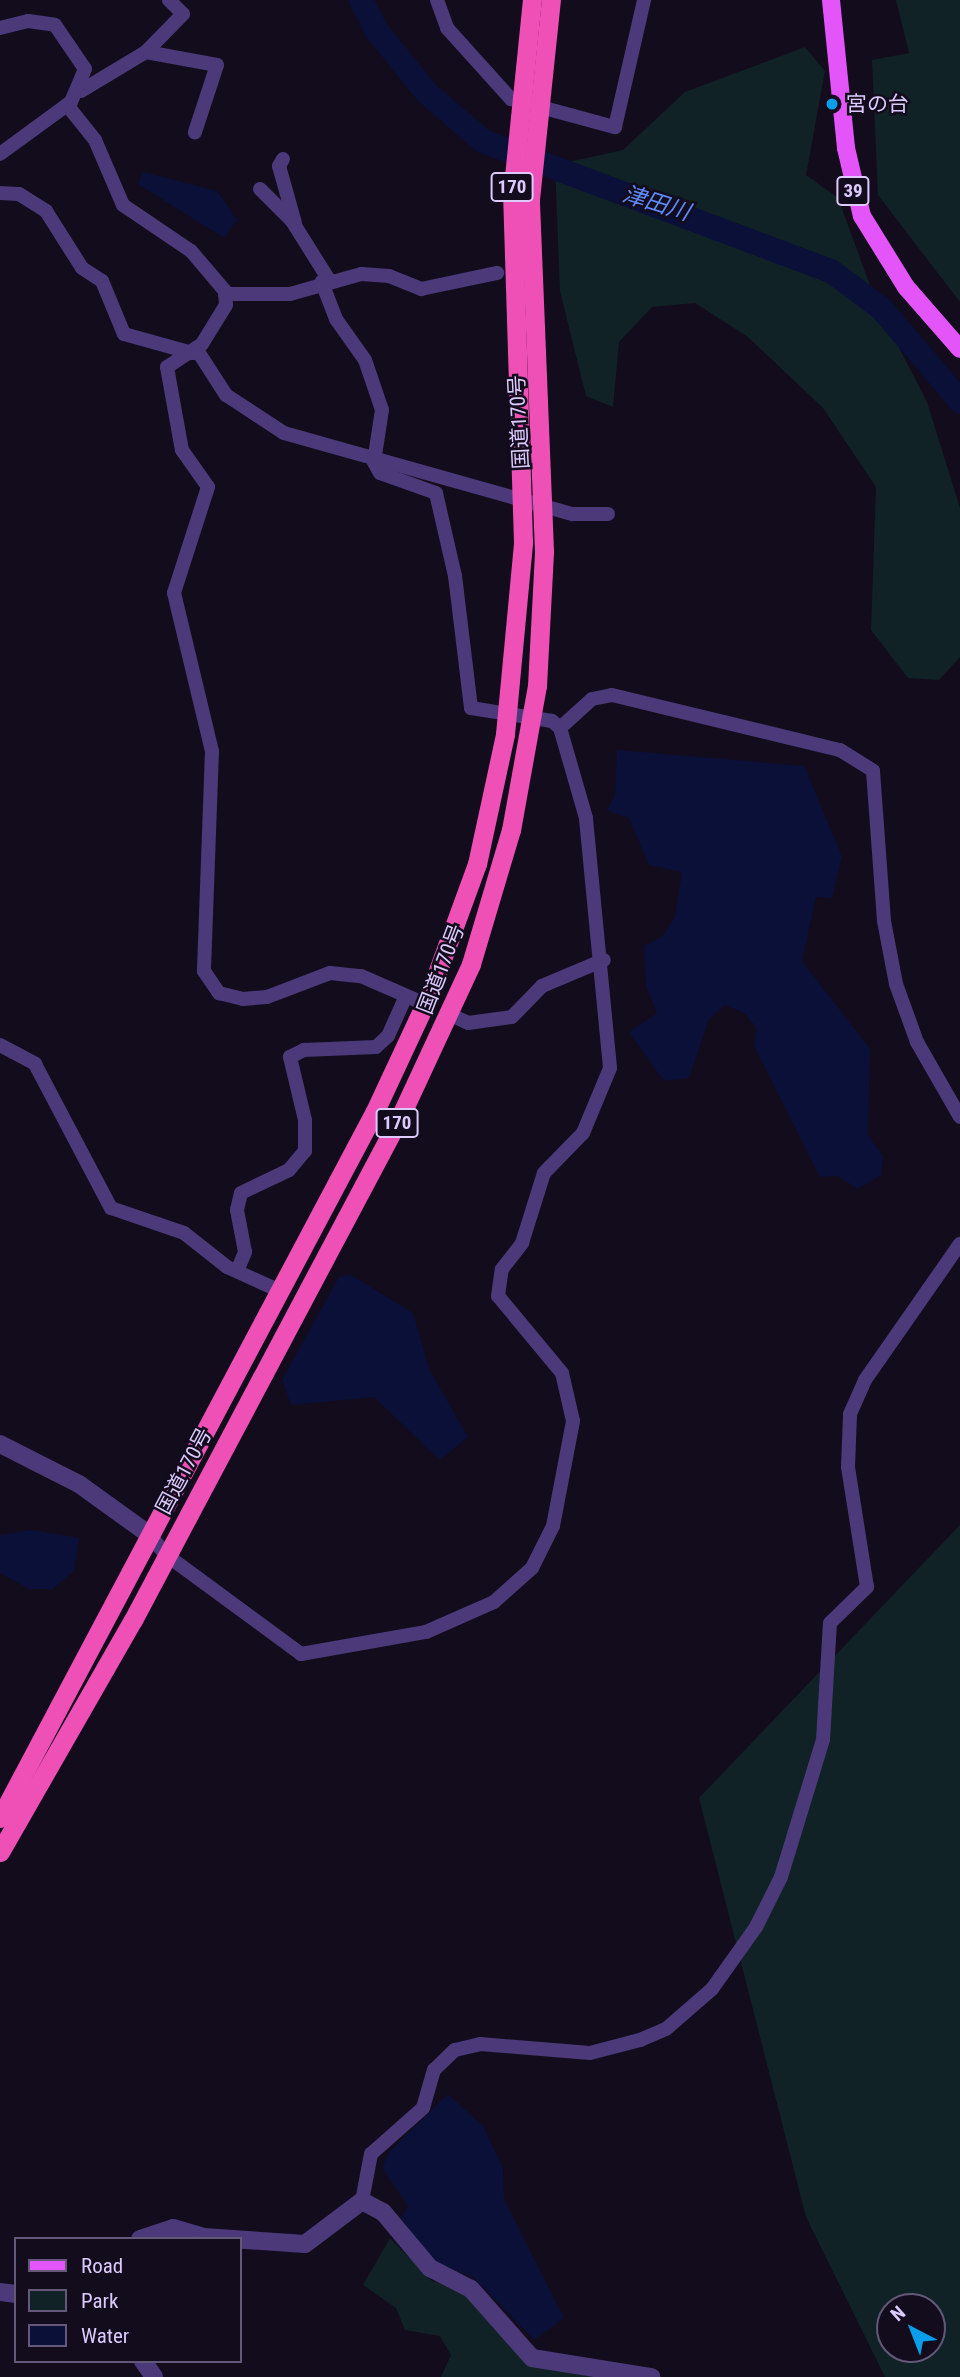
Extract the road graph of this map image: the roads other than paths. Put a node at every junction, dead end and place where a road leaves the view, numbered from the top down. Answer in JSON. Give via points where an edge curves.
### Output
{"nodes":[{"id":1,"x":169,"y":0,"type":"edge"},
{"id":2,"x":437,"y":0,"type":"edge"},
{"id":3,"x":531,"y":0,"type":"edge"},
{"id":4,"x":551,"y":0,"type":"edge"},
{"id":5,"x":644,"y":0,"type":"edge"},
{"id":6,"x":831,"y":0,"type":"edge"},
{"id":7,"x":0,"y":28,"type":"edge"},
{"id":8,"x":146,"y":52,"type":"junction"},
{"id":9,"x":534,"y":58,"type":"junction"},
{"id":10,"x":81,"y":91,"type":"junction"},
{"id":11,"x":67,"y":105,"type":"junction"},
{"id":12,"x":195,"y":132,"type":"dead end"},
{"id":13,"x":0,"y":154,"type":"edge"},
{"id":14,"x":283,"y":159,"type":"dead end"},
{"id":15,"x":260,"y":189,"type":"dead end"},
{"id":16,"x":0,"y":193,"type":"edge"},
{"id":17,"x":296,"y":228,"type":"junction"},
{"id":18,"x":497,"y":273,"type":"dead end"},
{"id":19,"x":326,"y":281,"type":"junction"},
{"id":20,"x":225,"y":294,"type":"junction"},
{"id":21,"x":960,"y":349,"type":"edge"},
{"id":22,"x":195,"y":352,"type":"junction"},
{"id":23,"x":374,"y":462,"type":"junction"},
{"id":24,"x":522,"y":500,"type":"junction"},
{"id":25,"x":545,"y":504,"type":"junction"},
{"id":26,"x":608,"y":514,"type":"dead end"},
{"id":27,"x":556,"y":725,"type":"junction"},
{"id":28,"x":604,"y":960,"type":"junction"},
{"id":29,"x":407,"y":996,"type":"junction"},
{"id":30,"x":425,"y":1004,"type":"junction"},
{"id":31,"x":449,"y":1014,"type":"junction"},
{"id":32,"x":0,"y":1045,"type":"edge"},
{"id":33,"x":960,"y":1117,"type":"edge"},
{"id":34,"x":960,"y":1244,"type":"edge"},
{"id":35,"x":236,"y":1271,"type":"junction"},
{"id":36,"x":280,"y":1291,"type":"junction"},
{"id":37,"x":0,"y":1444,"type":"edge"},
{"id":38,"x":151,"y":1536,"type":"junction"},
{"id":39,"x":165,"y":1554,"type":"junction"},
{"id":40,"x":0,"y":1818,"type":"edge"},
{"id":41,"x":0,"y":1852,"type":"edge"},
{"id":42,"x":362,"y":2201,"type":"junction"},
{"id":43,"x":146,"y":2237,"type":"edge"},
{"id":44,"x":200,"y":2237,"type":"edge"},
{"id":45,"x":242,"y":2240,"type":"edge"},
{"id":46,"x":651,"y":2377,"type":"edge"}],
"edges":[{"from":1,"to":8,"type":"street","via":[[183,14]]},
{"from":2,"to":5,"type":"street","via":[[447,28],[511,99],[615,127]]},
{"from":3,"to":9,"type":"highway","name":"国道170号","number":"170"},
{"from":4,"to":9,"type":"highway","name":"国道170号","number":"170"},
{"from":6,"to":21,"type":"main road","number":"39","via":[[846,148],[862,216],[906,287]]},
{"from":7,"to":10,"type":"street","via":[[28,21],[55,25],[81,55]]},
{"from":8,"to":10,"type":"street"},
{"from":8,"to":12,"type":"street","via":[[217,65]]},
{"from":9,"to":24,"type":"highway","name":"国道170号","number":"170","via":[[512,196]]},
{"from":9,"to":25,"type":"highway","name":"国道170号","number":"170","via":[[530,199]]},
{"from":10,"to":11,"type":"street"},
{"from":11,"to":13,"type":"street"},
{"from":11,"to":20,"type":"street","via":[[95,140],[123,205],[191,251]]},
{"from":14,"to":17,"type":"street","via":[[279,166]]},
{"from":15,"to":17,"type":"street"},
{"from":16,"to":22,"type":"street","via":[[19,194],[46,211],[82,268],[102,281],[124,334]]},
{"from":17,"to":19,"type":"street"},
{"from":18,"to":19,"type":"street","via":[[421,289],[389,275]]},
{"from":19,"to":20,"type":"street","via":[[271,296]]},
{"from":19,"to":23,"type":"street","via":[[336,319],[365,360],[382,410]]},
{"from":20,"to":22,"type":"street","via":[[226,305]]},
{"from":22,"to":23,"type":"street","via":[[226,396],[258,420]]},
{"from":22,"to":29,"type":"street","via":[[167,367],[182,450],[208,487],[174,593],[212,751],[204,971],[219,993],[243,999],[330,973],[360,976]]},
{"from":23,"to":24,"type":"street"},
{"from":23,"to":27,"type":"street","via":[[380,473],[436,493],[455,576],[471,708]]},
{"from":24,"to":25,"type":"street"},
{"from":24,"to":30,"type":"highway","name":"国道170号","number":"170","via":[[505,734],[477,864]]},
{"from":25,"to":26,"type":"street","via":[[573,514]]},
{"from":25,"to":31,"type":"highway","name":"国道170号","number":"170","via":[[537,686],[523,768],[487,912]]},
{"from":27,"to":28,"type":"street","via":[[586,818],[597,888],[592,925]]},
{"from":27,"to":33,"type":"street","via":[[592,699],[612,695],[840,750],[873,771],[884,922],[896,984],[917,1042]]},
{"from":28,"to":31,"type":"street","via":[[542,986],[512,1017],[468,1023]]},
{"from":28,"to":39,"type":"street","via":[[606,1080],[583,1133],[544,1173],[522,1243],[502,1269],[498,1296],[562,1373],[573,1404],[554,1526],[532,1568],[494,1602],[452,1624],[340,1652],[301,1654]]},
{"from":29,"to":30,"type":"street"},
{"from":29,"to":35,"type":"street","via":[[388,1036],[376,1047],[304,1050],[290,1057],[305,1120],[305,1151],[289,1170],[240,1194],[237,1210],[246,1252]]},
{"from":30,"to":36,"type":"highway","name":"国道170号","number":"170"},
{"from":31,"to":39,"type":"highway","name":"国道170号","number":"170"},
{"from":32,"to":35,"type":"street","via":[[35,1064],[111,1208],[184,1233]]},
{"from":34,"to":42,"type":"street","via":[[865,1380],[850,1414],[848,1467],[867,1587],[830,1623],[823,1740],[781,1877],[756,1927],[712,1989],[666,2029],[640,2040],[590,2053],[480,2044],[455,2050],[434,2070],[423,2108],[371,2154]]},
{"from":35,"to":36,"type":"street"},
{"from":36,"to":38,"type":"highway","name":"国道170号","number":"170"},
{"from":37,"to":38,"type":"street","via":[[79,1484]]},
{"from":38,"to":39,"type":"street"},
{"from":38,"to":40,"type":"highway","name":"国道170号","number":"170"},
{"from":39,"to":41,"type":"highway","name":"国道170号","number":"170"},
{"from":42,"to":45,"type":"street","via":[[305,2244]]},
{"from":42,"to":46,"type":"street","via":[[383,2212],[430,2268],[471,2289],[532,2358]]},
{"from":43,"to":44,"type":"street","via":[[173,2228]]}]}
